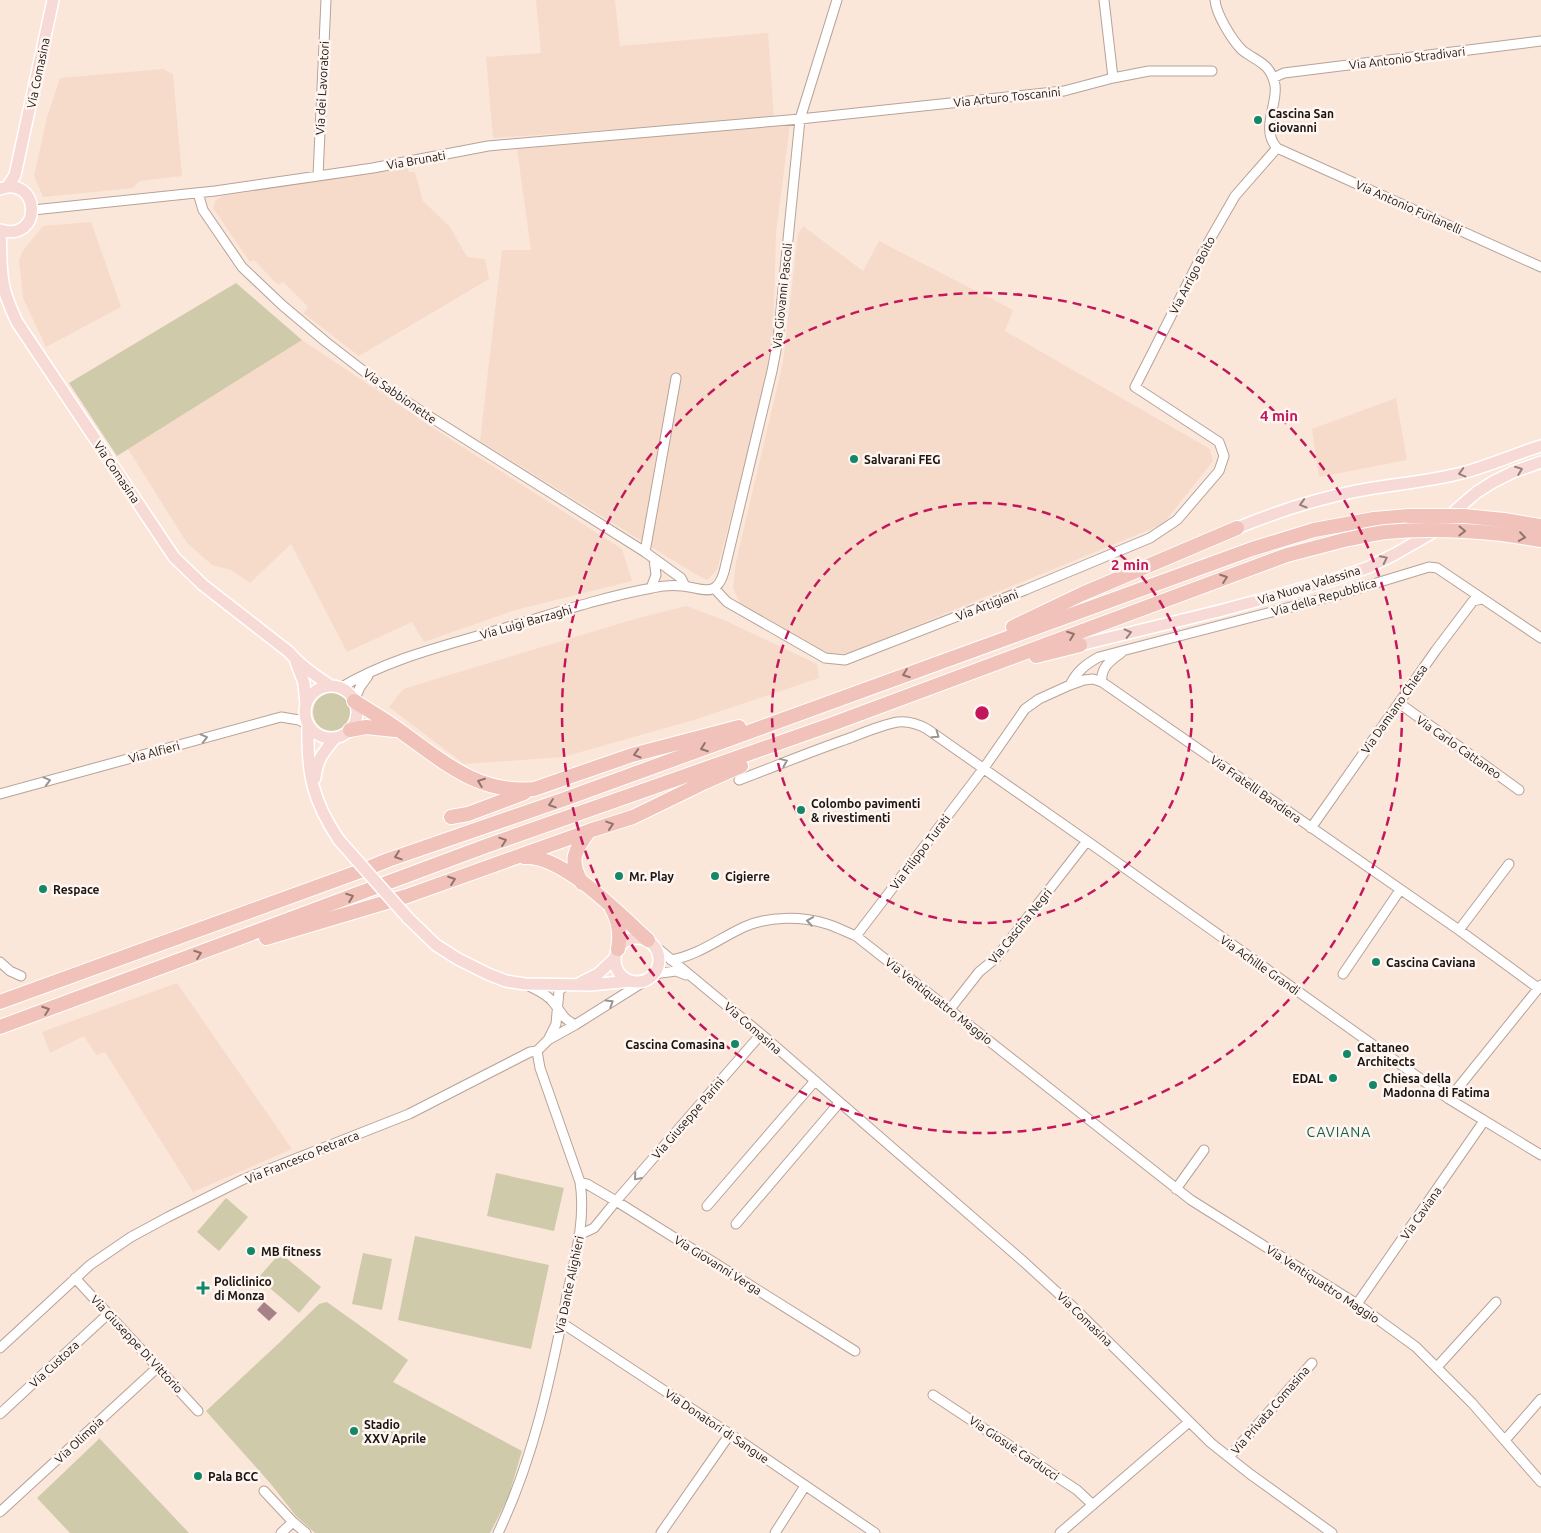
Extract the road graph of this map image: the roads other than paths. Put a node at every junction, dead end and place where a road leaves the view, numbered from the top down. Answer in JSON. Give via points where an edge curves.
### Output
{"nodes":[{"id":1,"x":53,"y":0,"type":"edge"},
{"id":2,"x":326,"y":0,"type":"edge"},
{"id":3,"x":837,"y":0,"type":"edge"},
{"id":4,"x":1104,"y":0,"type":"edge"},
{"id":5,"x":1215,"y":0,"type":"edge"},
{"id":6,"x":1541,"y":41,"type":"edge"},
{"id":7,"x":1212,"y":71,"type":"dead end"},
{"id":8,"x":1113,"y":78,"type":"junction"},
{"id":9,"x":1273,"y":78,"type":"junction"},
{"id":10,"x":800,"y":119,"type":"junction"},
{"id":11,"x":1277,"y":148,"type":"junction"},
{"id":12,"x":15,"y":175,"type":"junction"},
{"id":13,"x":318,"y":176,"type":"junction"},
{"id":14,"x":4,"y":187,"type":"edge"},
{"id":15,"x":22,"y":190,"type":"junction"},
{"id":16,"x":198,"y":193,"type":"junction"},
{"id":17,"x":33,"y":210,"type":"junction"},
{"id":18,"x":2,"y":231,"type":"edge"},
{"id":19,"x":1,"y":244,"type":"edge"},
{"id":20,"x":1541,"y":267,"type":"edge"},
{"id":21,"x":676,"y":378,"type":"dead end"},
{"id":22,"x":1541,"y":438,"type":"edge"},
{"id":23,"x":1219,"y":442,"type":"joint"},
{"id":24,"x":1541,"y":446,"type":"edge"},
{"id":25,"x":1505,"y":458,"type":"junction"},
{"id":26,"x":1541,"y":462,"type":"edge"},
{"id":27,"x":1541,"y":526,"type":"edge"},
{"id":28,"x":1503,"y":527,"type":"junction"},
{"id":29,"x":1237,"y":528,"type":"joint"},
{"id":30,"x":1541,"y":540,"type":"edge"},
{"id":31,"x":645,"y":552,"type":"junction"},
{"id":32,"x":654,"y":559,"type":"junction"},
{"id":33,"x":685,"y":586,"type":"junction"},
{"id":34,"x":651,"y":588,"type":"junction"},
{"id":35,"x":714,"y":588,"type":"junction"},
{"id":36,"x":1482,"y":599,"type":"junction"},
{"id":37,"x":1541,"y":638,"type":"edge"},
{"id":38,"x":1080,"y":644,"type":"joint"},
{"id":39,"x":1125,"y":650,"type":"junction"},
{"id":40,"x":952,"y":658,"type":"junction"},
{"id":41,"x":296,"y":660,"type":"junction"},
{"id":42,"x":371,"y":672,"type":"junction"},
{"id":43,"x":943,"y":682,"type":"junction"},
{"id":44,"x":1102,"y":682,"type":"junction"},
{"id":45,"x":1070,"y":685,"type":"junction"},
{"id":46,"x":336,"y":687,"type":"junction"},
{"id":47,"x":354,"y":701,"type":"junction"},
{"id":48,"x":1399,"y":702,"type":"junction"},
{"id":49,"x":306,"y":705,"type":"junction"},
{"id":50,"x":786,"y":717,"type":"junction"},
{"id":51,"x":308,"y":725,"type":"junction"},
{"id":52,"x":827,"y":726,"type":"junction"},
{"id":53,"x":350,"y":730,"type":"junction"},
{"id":54,"x":401,"y":731,"type":"junction"},
{"id":55,"x":335,"y":738,"type":"junction"},
{"id":56,"x":984,"y":768,"type":"junction"},
{"id":57,"x":739,"y":780,"type":"dead end"},
{"id":58,"x":534,"y":789,"type":"junction"},
{"id":59,"x":1519,"y":790,"type":"dead end"},
{"id":60,"x":0,"y":794,"type":"edge"},
{"id":61,"x":316,"y":797,"type":"junction"},
{"id":62,"x":452,"y":816,"type":"dead end"},
{"id":63,"x":1311,"y":828,"type":"junction"},
{"id":64,"x":589,"y":831,"type":"junction"},
{"id":65,"x":1087,"y":840,"type":"junction"},
{"id":66,"x":514,"y":858,"type":"junction"},
{"id":67,"x":1509,"y":864,"type":"dead end"},
{"id":68,"x":582,"y":883,"type":"junction"},
{"id":69,"x":1400,"y":890,"type":"junction"},
{"id":70,"x":611,"y":906,"type":"junction"},
{"id":71,"x":1460,"y":930,"type":"junction"},
{"id":72,"x":856,"y":936,"type":"junction"},
{"id":73,"x":652,"y":944,"type":"junction"},
{"id":74,"x":221,"y":946,"type":"junction"},
{"id":75,"x":616,"y":953,"type":"junction"},
{"id":76,"x":671,"y":960,"type":"junction"},
{"id":77,"x":0,"y":962,"type":"edge"},
{"id":78,"x":1343,"y":974,"type":"dead end"},
{"id":79,"x":21,"y":976,"type":"dead end"},
{"id":80,"x":691,"y":976,"type":"junction"},
{"id":81,"x":650,"y":977,"type":"junction"},
{"id":82,"x":630,"y":981,"type":"junction"},
{"id":83,"x":525,"y":984,"type":"junction"},
{"id":84,"x":571,"y":984,"type":"junction"},
{"id":85,"x":1540,"y":986,"type":"edge"},
{"id":86,"x":0,"y":1002,"type":"edge"},
{"id":87,"x":557,"y":1008,"type":"junction"},
{"id":88,"x":950,"y":1009,"type":"junction"},
{"id":89,"x":575,"y":1026,"type":"junction"},
{"id":90,"x":0,"y":1027,"type":"edge"},
{"id":91,"x":761,"y":1034,"type":"junction"},
{"id":92,"x":548,"y":1040,"type":"junction"},
{"id":93,"x":537,"y":1051,"type":"junction"},
{"id":94,"x":814,"y":1082,"type":"junction"},
{"id":95,"x":1449,"y":1099,"type":"junction"},
{"id":96,"x":839,"y":1103,"type":"junction"},
{"id":97,"x":1484,"y":1121,"type":"junction"},
{"id":98,"x":1204,"y":1150,"type":"dead end"},
{"id":99,"x":1541,"y":1155,"type":"edge"},
{"id":100,"x":580,"y":1182,"type":"junction"},
{"id":101,"x":1176,"y":1188,"type":"junction"},
{"id":102,"x":616,"y":1201,"type":"junction"},
{"id":103,"x":707,"y":1206,"type":"dead end"},
{"id":104,"x":736,"y":1224,"type":"dead end"},
{"id":105,"x":579,"y":1235,"type":"junction"},
{"id":106,"x":75,"y":1278,"type":"junction"},
{"id":107,"x":1496,"y":1302,"type":"dead end"},
{"id":108,"x":1357,"y":1304,"type":"junction"},
{"id":109,"x":108,"y":1314,"type":"junction"},
{"id":110,"x":562,"y":1323,"type":"junction"},
{"id":111,"x":0,"y":1348,"type":"edge"},
{"id":112,"x":855,"y":1351,"type":"dead end"},
{"id":113,"x":1312,"y":1363,"type":"dead end"},
{"id":114,"x":158,"y":1367,"type":"junction"},
{"id":115,"x":1437,"y":1367,"type":"junction"},
{"id":116,"x":933,"y":1394,"type":"dead end"},
{"id":117,"x":1541,"y":1399,"type":"edge"},
{"id":118,"x":198,"y":1411,"type":"dead end"},
{"id":119,"x":0,"y":1414,"type":"edge"},
{"id":120,"x":1189,"y":1422,"type":"junction"},
{"id":121,"x":730,"y":1434,"type":"junction"},
{"id":122,"x":1505,"y":1440,"type":"junction"},
{"id":123,"x":1229,"y":1457,"type":"junction"},
{"id":124,"x":1541,"y":1482,"type":"edge"},
{"id":125,"x":805,"y":1486,"type":"junction"},
{"id":126,"x":264,"y":1491,"type":"dead end"},
{"id":127,"x":1093,"y":1506,"type":"junction"},
{"id":128,"x":0,"y":1512,"type":"edge"},
{"id":129,"x":293,"y":1522,"type":"junction"},
{"id":130,"x":872,"y":1532,"type":"edge"},
{"id":131,"x":281,"y":1533,"type":"edge"},
{"id":132,"x":306,"y":1533,"type":"edge"},
{"id":133,"x":498,"y":1533,"type":"edge"},
{"id":134,"x":661,"y":1533,"type":"edge"},
{"id":135,"x":774,"y":1533,"type":"edge"},
{"id":136,"x":1060,"y":1533,"type":"edge"},
{"id":137,"x":1332,"y":1533,"type":"edge"}],
"edges":[{"from":1,"to":12,"type":"main road","name":"Via Comasina"},
{"from":2,"to":13,"type":"street","name":"Via dei Lavoratori"},
{"from":3,"to":10,"type":"street","name":"Via Giovanni Pascoli"},
{"from":4,"to":8,"type":"street"},
{"from":5,"to":9,"type":"street","via":[[1231,37],[1241,49],[1269,69]]},
{"from":6,"to":9,"type":"street","name":"Via Antonio Stradivari","via":[[1284,73]]},
{"from":7,"to":8,"type":"street","name":"Via Arturo Toscanini","via":[[1149,71]]},
{"from":8,"to":10,"type":"street","name":"Via Arturo Toscanini","via":[[1064,91]]},
{"from":9,"to":11,"type":"street","via":[[1275,87],[1270,129],[1271,140]]},
{"from":10,"to":13,"type":"street","name":"Via Brunati","via":[[488,146]]},
{"from":10,"to":35,"type":"street","name":"Via Giovanni Pascoli","via":[[777,348],[724,572]]},
{"from":11,"to":20,"type":"street","name":"Via Antonio Furlanelli"},
{"from":11,"to":23,"type":"street","name":"Via Arrigo Boito","via":[[1235,196],[1135,387]]},
{"from":12,"to":14,"type":"main road","name":"Via Comasina"},
{"from":12,"to":15,"type":"main road"},
{"from":13,"to":16,"type":"street","name":"Via Brunati"},
{"from":14,"to":15,"type":"main road","name":"Via Comasina"},
{"from":15,"to":17,"type":"main road","via":[[32,202]]},
{"from":16,"to":17,"type":"street","name":"Via Brunati"},
{"from":16,"to":31,"type":"street","name":"Via Sabbionette","via":[[203,210],[242,267],[326,342],[424,414]]},
{"from":17,"to":18,"type":"main road","name":"Via Comasina","via":[[28,224],[22,229]]},
{"from":18,"to":19,"type":"main road","name":"Via Comasina"},
{"from":19,"to":41,"type":"main road","name":"Via Comasina","via":[[3,282],[17,322],[174,556],[203,585]]},
{"from":21,"to":31,"type":"street"},
{"from":22,"to":25,"type":"main road"},
{"from":23,"to":35,"type":"street","name":"Via Artigiani","via":[[1224,456],[1219,471],[1177,520],[1150,538],[845,660],[825,658],[727,602]]},
{"from":24,"to":25,"type":"main road"},
{"from":25,"to":29,"type":"main road","one_way":true,"via":[[1461,474],[1311,501]]},
{"from":38,"to":26,"type":"main road","name":"Via Nuova Valassina","one_way":true,"via":[[1232,607],[1369,567],[1437,530],[1456,510],[1493,482]]},
{"from":27,"to":28,"type":"highway"},
{"from":28,"to":30,"type":"highway","one_way":true},
{"from":28,"to":40,"type":"highway","bridge":true,"via":[[1464,516],[1409,516],[1339,525],[1295,535]]},
{"from":43,"to":28,"type":"highway","one_way":true,"bridge":true,"via":[[1287,555],[1385,532],[1468,531]]},
{"from":29,"to":40,"type":"highway","via":[[1082,594],[964,649]]},
{"from":31,"to":32,"type":"street","name":"Via Sabbionette"},
{"from":32,"to":33,"type":"street","name":"Via Sabbionette","via":[[681,578]]},
{"from":32,"to":34,"type":"street","via":[[656,575]]},
{"from":33,"to":34,"type":"street","name":"Via Luigi Barzaghi"},
{"from":33,"to":35,"type":"street","via":[[705,591]]},
{"from":34,"to":42,"type":"street","name":"Via Luigi Barzaghi","via":[[464,640]]},
{"from":36,"to":37,"type":"street","name":"Via della Repubblica"},
{"from":36,"to":39,"type":"street","name":"Via della Repubblica","via":[[1438,568],[1429,567],[1337,595]]},
{"from":36,"to":48,"type":"street","name":"Via Damiano Chiesa","via":[[1473,601]]},
{"from":38,"to":43,"type":"highway"},
{"from":39,"to":44,"type":"street","via":[[1107,664]]},
{"from":39,"to":45,"type":"street","name":"Via della Repubblica","via":[[1087,664]]},
{"from":40,"to":50,"type":"highway","one_way":true},
{"from":41,"to":46,"type":"main road","name":"Via Comasina"},
{"from":41,"to":49,"type":"main road","name":"Via Comasina","via":[[304,683]]},
{"from":42,"to":46,"type":"street","name":"Via Luigi Barzaghi"},
{"from":42,"to":47,"type":"street"},
{"from":43,"to":52,"type":"highway"},
{"from":44,"to":45,"type":"street","via":[[1093,679]]},
{"from":44,"to":63,"type":"street","name":"Via Fratelli Bandiera"},
{"from":45,"to":56,"type":"street","via":[[1039,698],[1025,709]]},
{"from":46,"to":47,"type":"main road","via":[[346,691]]},
{"from":46,"to":49,"type":"main road","via":[[315,692]]},
{"from":47,"to":53,"type":"main road","via":[[357,716]]},
{"from":47,"to":54,"type":"highway"},
{"from":48,"to":59,"type":"street","name":"Via Carlo Cattaneo"},
{"from":48,"to":63,"type":"street","name":"Via Damiano Chiesa"},
{"from":49,"to":51,"type":"main road"},
{"from":50,"to":58,"type":"highway","one_way":true,"via":[[632,755]]},
{"from":50,"to":86,"type":"highway","one_way":true},
{"from":51,"to":55,"type":"main road","via":[[319,736]]},
{"from":60,"to":51,"type":"street","name":"Via Alfieri","one_way":true,"via":[[281,718],[299,720]]},
{"from":51,"to":61,"type":"main road","via":[[309,762]]},
{"from":64,"to":52,"type":"highway","one_way":true,"via":[[648,810],[814,736]]},
{"from":74,"to":52,"type":"highway","one_way":true,"via":[[478,850]]},
{"from":53,"to":54,"type":"highway","via":[[366,727]]},
{"from":53,"to":55,"type":"main road"},
{"from":58,"to":54,"type":"highway","one_way":true,"via":[[493,787],[481,783],[445,763]]},
{"from":55,"to":61,"type":"main road","via":[[317,763]]},
{"from":57,"to":56,"type":"street","name":"Via Achille Grandi","one_way":true,"via":[[898,722],[927,729]]},
{"from":56,"to":65,"type":"street","name":"Via Achille Grandi"},
{"from":56,"to":72,"type":"street","name":"Via Filippo Turati"},
{"from":58,"to":62,"type":"highway","via":[[468,814]]},
{"from":61,"to":83,"type":"main road","bridge":true,"via":[[339,840],[408,918],[436,944],[488,974]]},
{"from":63,"to":69,"type":"street","name":"Via Fratelli Bandiera"},
{"from":64,"to":66,"type":"highway"},
{"from":64,"to":68,"type":"highway","via":[[574,856]]},
{"from":65,"to":88,"type":"street","name":"Via Cascina Negri","via":[[996,958],[979,972]]},
{"from":65,"to":95,"type":"street","name":"Via Achille Grandi"},
{"from":66,"to":68,"type":"highway","via":[[541,858],[559,866]]},
{"from":74,"to":66,"type":"highway","one_way":true,"via":[[258,941],[407,896]]},
{"from":67,"to":71,"type":"street"},
{"from":68,"to":70,"type":"highway"},
{"from":69,"to":71,"type":"street","name":"Via Fratelli Bandiera"},
{"from":69,"to":78,"type":"street"},
{"from":70,"to":73,"type":"highway"},
{"from":70,"to":75,"type":"highway","via":[[617,919],[619,940]]},
{"from":71,"to":85,"type":"street","name":"Via Fratelli Bandiera"},
{"from":72,"to":76,"type":"street","name":"Via Ventiquattro Maggio","one_way":true,"via":[[827,924],[796,919],[767,920],[745,927],[695,954]]},
{"from":72,"to":88,"type":"street","name":"Via Ventiquattro Maggio"},
{"from":73,"to":75,"type":"main road","via":[[634,937],[622,943]]},
{"from":73,"to":76,"type":"street","name":"Via Comasina"},
{"from":73,"to":81,"type":"main road","via":[[660,961]]},
{"from":90,"to":74,"type":"highway","one_way":true},
{"from":75,"to":82,"type":"main road","via":[[615,966]]},
{"from":75,"to":84,"type":"main road","via":[[598,974]]},
{"from":76,"to":80,"type":"street","name":"Via Comasina"},
{"from":77,"to":79,"type":"street","via":[[10,972]]},
{"from":80,"to":81,"type":"street","via":[[676,971]]},
{"from":80,"to":91,"type":"street","name":"Via Comasina"},
{"from":81,"to":82,"type":"main road"},
{"from":89,"to":81,"type":"street","one_way":true},
{"from":82,"to":84,"type":"main road"},
{"from":83,"to":84,"type":"main road"},
{"from":83,"to":87,"type":"street","via":[[546,995]]},
{"from":84,"to":87,"type":"street","via":[[559,991]]},
{"from":85,"to":95,"type":"street"},
{"from":87,"to":89,"type":"street"},
{"from":87,"to":92,"type":"street","via":[[556,1024]]},
{"from":88,"to":101,"type":"street","name":"Via Ventiquattro Maggio"},
{"from":89,"to":92,"type":"street"},
{"from":91,"to":94,"type":"street","name":"Via Comasina"},
{"from":91,"to":102,"type":"street","name":"Via Giuseppe Parini","one_way":true},
{"from":92,"to":93,"type":"street"},
{"from":93,"to":100,"type":"street","name":"Via Dante Alighieri"},
{"from":93,"to":106,"type":"street","name":"Via Francesco Petrarca","via":[[409,1114],[212,1194],[131,1237]]},
{"from":94,"to":96,"type":"street","name":"Via Comasina"},
{"from":94,"to":103,"type":"street"},
{"from":95,"to":97,"type":"street","name":"Via Achille Grandi"},
{"from":96,"to":104,"type":"street"},
{"from":96,"to":120,"type":"street","name":"Via Comasina","via":[[1031,1268]]},
{"from":97,"to":99,"type":"street","name":"Via Achille Grandi"},
{"from":97,"to":108,"type":"street","name":"Via Caviana"},
{"from":98,"to":101,"type":"street"},
{"from":100,"to":102,"type":"street","name":"Via Giovanni Verga"},
{"from":100,"to":105,"type":"street","name":"Via Dante Alighieri","via":[[582,1212]]},
{"from":101,"to":108,"type":"street","name":"Via Ventiquattro Maggio"},
{"from":102,"to":105,"type":"street","name":"Via Giuseppe Parini","via":[[594,1228]]},
{"from":102,"to":112,"type":"street","name":"Via Giovanni Verga"},
{"from":105,"to":110,"type":"street","name":"Via Dante Alighieri"},
{"from":106,"to":109,"type":"street","name":"Via Giuseppe Di Vittorio"},
{"from":106,"to":111,"type":"street","name":"Via Francesco Petrarca"},
{"from":107,"to":115,"type":"street"},
{"from":108,"to":115,"type":"street","name":"Via Ventiquattro Maggio"},
{"from":109,"to":114,"type":"street","name":"Via Giuseppe Di Vittorio"},
{"from":109,"to":119,"type":"street","name":"Via Custoza"},
{"from":110,"to":121,"type":"street","name":"Via Donatori di Sangue"},
{"from":110,"to":133,"type":"street","name":"Via Dante Alighieri","via":[[529,1457]]},
{"from":113,"to":123,"type":"street","name":"Via Privata Comasina"},
{"from":114,"to":118,"type":"street","name":"Via Giuseppe Di Vittorio"},
{"from":114,"to":128,"type":"street","name":"Via Olimpia"},
{"from":115,"to":122,"type":"street","name":"Via Ventiquattro Maggio"},
{"from":116,"to":127,"type":"street","name":"Via Giosuè Carducci","via":[[1077,1490]]},
{"from":117,"to":122,"type":"street"},
{"from":120,"to":123,"type":"street","name":"Via Comasina"},
{"from":120,"to":127,"type":"street"},
{"from":121,"to":125,"type":"street","name":"Via Donatori di Sangue"},
{"from":121,"to":134,"type":"street"},
{"from":122,"to":124,"type":"street","name":"Via Ventiquattro Maggio"},
{"from":123,"to":137,"type":"street","name":"Via Comasina"},
{"from":125,"to":130,"type":"street","name":"Via Donatori di Sangue"},
{"from":125,"to":135,"type":"street"},
{"from":126,"to":129,"type":"street"},
{"from":127,"to":136,"type":"street"},
{"from":129,"to":131,"type":"street"},
{"from":129,"to":132,"type":"street"}]}
